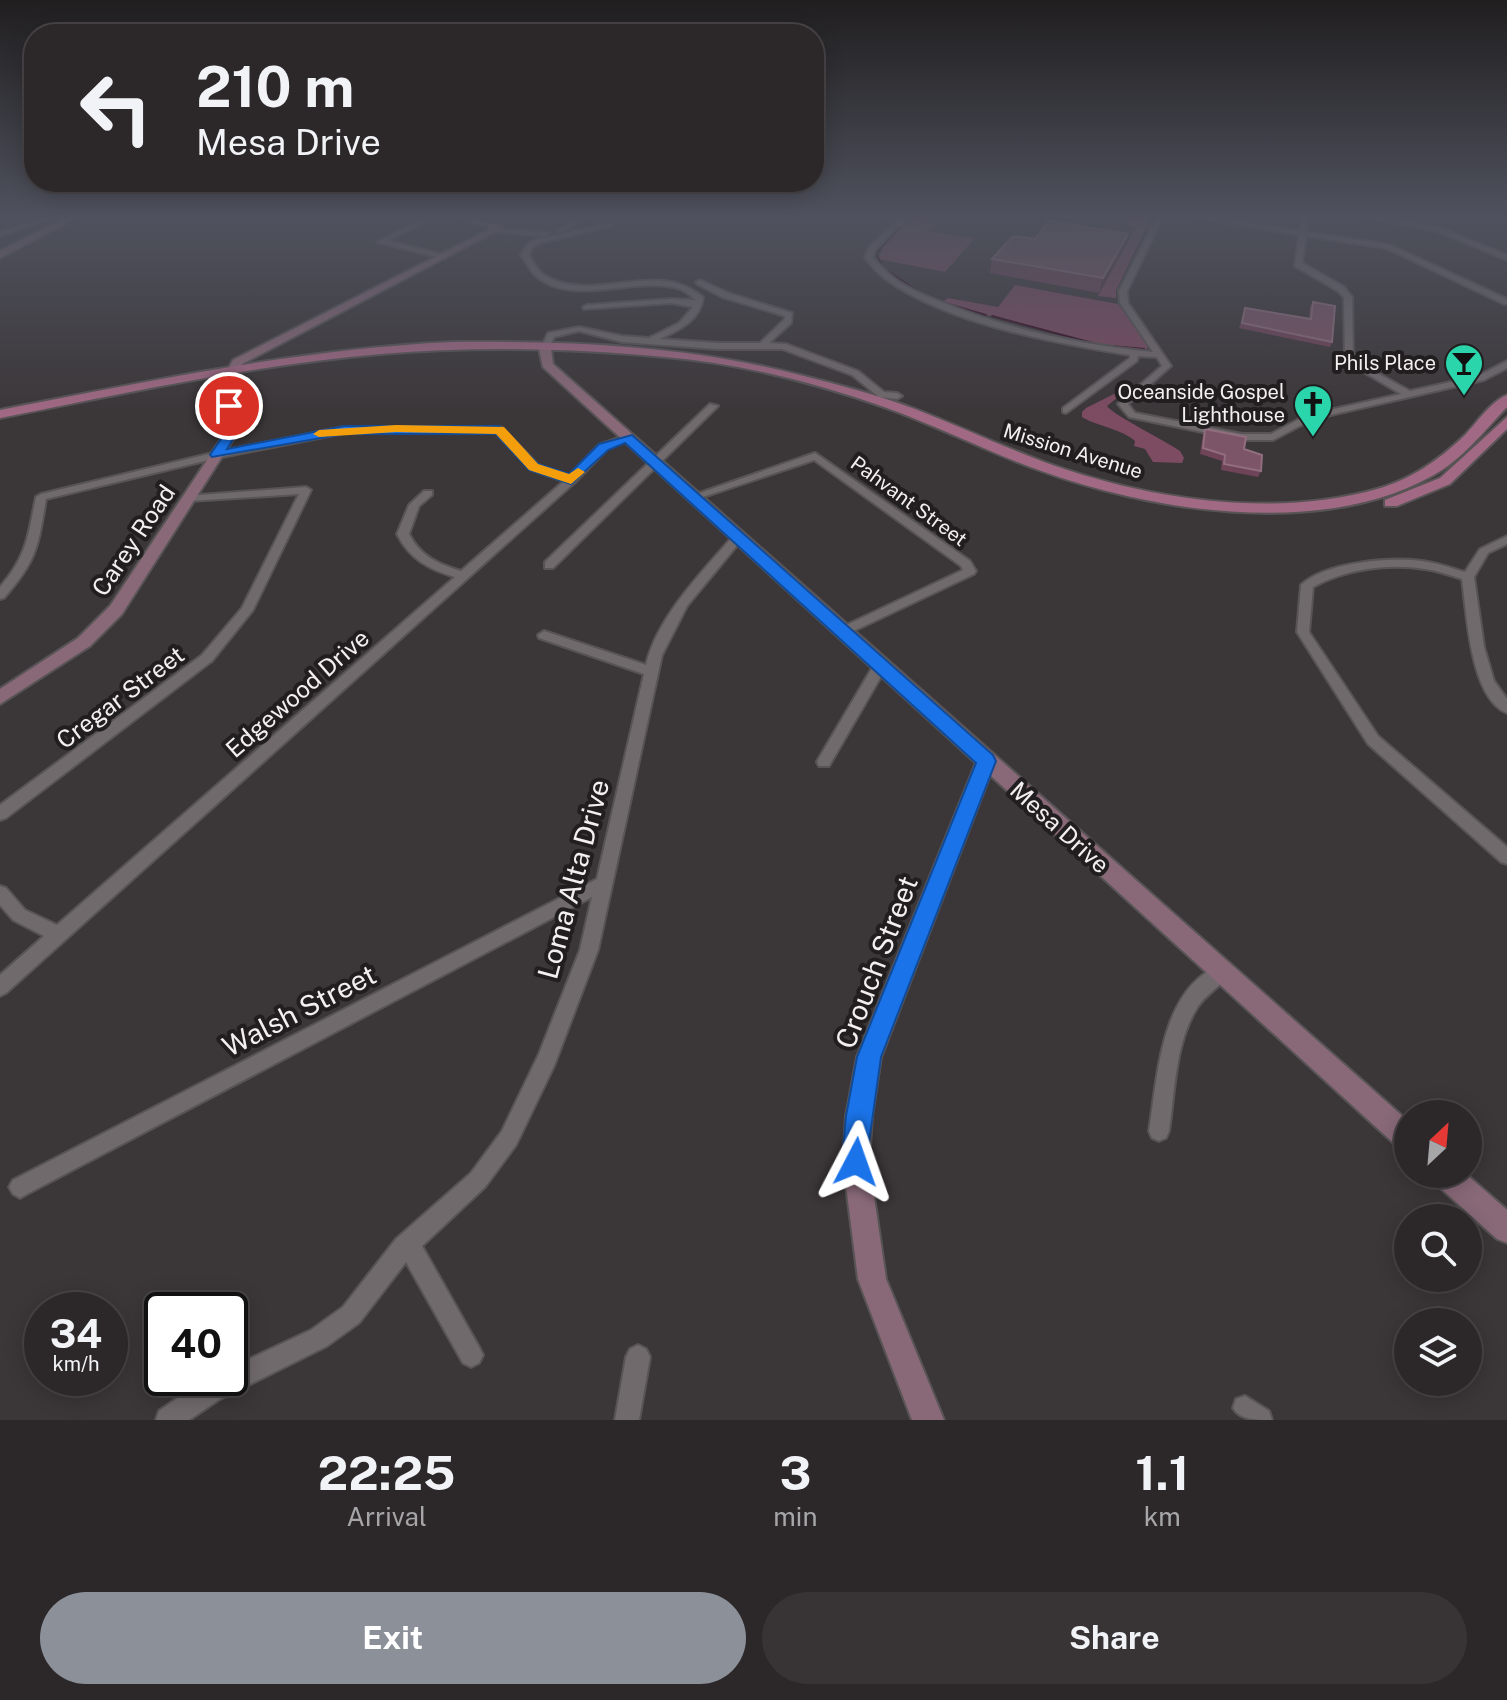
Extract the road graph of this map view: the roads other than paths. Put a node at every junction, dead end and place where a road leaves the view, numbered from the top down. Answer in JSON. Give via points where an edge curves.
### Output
{"nodes":[{"id":1,"x":390,"y":283,"type":"edge"},
{"id":2,"x":564,"y":283,"type":"edge"},
{"id":3,"x":703,"y":283,"type":"edge"},
{"id":4,"x":898,"y":283,"type":"edge"},
{"id":5,"x":1127,"y":283,"type":"edge"},
{"id":6,"x":1331,"y":283,"type":"edge"},
{"id":7,"x":1469,"y":283,"type":"edge"},
{"id":8,"x":1507,"y":302,"type":"edge"},
{"id":9,"x":698,"y":304,"type":"junction"},
{"id":10,"x":587,"y":307,"type":"dead end"},
{"id":11,"x":648,"y":340,"type":"junction"},
{"id":12,"x":764,"y":344,"type":"junction"},
{"id":13,"x":545,"y":349,"type":"junction"},
{"id":14,"x":1134,"y":354,"type":"junction"},
{"id":15,"x":249,"y":355,"type":"junction"},
{"id":16,"x":1161,"y":355,"type":"junction"},
{"id":17,"x":1507,"y":364,"type":"edge"},
{"id":18,"x":260,"y":367,"type":"junction"},
{"id":19,"x":229,"y":373,"type":"junction"},
{"id":20,"x":863,"y":377,"type":"junction"},
{"id":21,"x":847,"y":388,"type":"junction"},
{"id":22,"x":1410,"y":395,"type":"junction"},
{"id":23,"x":897,"y":396,"type":"dead end"},
{"id":24,"x":1507,"y":399,"type":"edge"},
{"id":25,"x":713,"y":406,"type":"dead end"},
{"id":26,"x":1066,"y":410,"type":"dead end"},
{"id":27,"x":0,"y":414,"type":"edge"},
{"id":28,"x":0,"y":420,"type":"edge"},
{"id":29,"x":1507,"y":421,"type":"edge"},
{"id":30,"x":627,"y":438,"type":"junction"},
{"id":31,"x":217,"y":455,"type":"junction"},
{"id":32,"x":655,"y":463,"type":"junction"},
{"id":33,"x":571,"y":480,"type":"junction"},
{"id":34,"x":428,"y":493,"type":"dead end"},
{"id":35,"x":693,"y":497,"type":"junction"},
{"id":36,"x":190,"y":498,"type":"junction"},
{"id":37,"x":738,"y":537,"type":"junction"},
{"id":38,"x":1507,"y":539,"type":"edge"},
{"id":39,"x":549,"y":565,"type":"dead end"},
{"id":40,"x":463,"y":575,"type":"junction"},
{"id":41,"x":1468,"y":577,"type":"junction"},
{"id":42,"x":0,"y":595,"type":"edge"},
{"id":43,"x":843,"y":632,"type":"junction"},
{"id":44,"x":544,"y":635,"type":"dead end"},
{"id":45,"x":880,"y":666,"type":"junction"},
{"id":46,"x":652,"y":672,"type":"junction"},
{"id":47,"x":0,"y":698,"type":"edge"},
{"id":48,"x":1507,"y":708,"type":"edge"},
{"id":49,"x":986,"y":761,"type":"junction"},
{"id":50,"x":824,"y":762,"type":"dead end"},
{"id":51,"x":0,"y":814,"type":"edge"},
{"id":52,"x":1507,"y":857,"type":"edge"},
{"id":53,"x":604,"y":883,"type":"junction"},
{"id":54,"x":0,"y":893,"type":"edge"},
{"id":55,"x":57,"y":934,"type":"junction"},
{"id":56,"x":1222,"y":972,"type":"junction"},
{"id":57,"x":0,"y":987,"type":"edge"},
{"id":58,"x":1394,"y":1126,"type":"edge"},
{"id":59,"x":1159,"y":1131,"type":"dead end"},
{"id":60,"x":20,"y":1187,"type":"dead end"},
{"id":61,"x":1462,"y":1188,"type":"edge"},
{"id":62,"x":1507,"y":1229,"type":"edge"},
{"id":63,"x":408,"y":1243,"type":"junction"},
{"id":64,"x":471,"y":1355,"type":"dead end"},
{"id":65,"x":638,"y":1357,"type":"dead end"},
{"id":66,"x":168,"y":1420,"type":"edge"},
{"id":67,"x":627,"y":1420,"type":"edge"},
{"id":68,"x":928,"y":1420,"type":"edge"}],
"edges":[{"from":1,"to":15,"type":"street"},
{"from":2,"to":9,"type":"street","via":[[586,289],[674,285],[694,292]]},
{"from":3,"to":12,"type":"street","via":[[789,315]]},
{"from":4,"to":14,"type":"street","via":[[918,297]]},
{"from":5,"to":16,"type":"street","via":[[1124,303]]},
{"from":6,"to":22,"type":"street","via":[[1348,297],[1349,361]]},
{"from":7,"to":8,"type":"street"},
{"from":9,"to":10,"type":"street"},
{"from":9,"to":11,"type":"street","via":[[691,317]]},
{"from":11,"to":12,"type":"street"},
{"from":11,"to":13,"type":"street","via":[[569,329],[551,335]]},
{"from":12,"to":20,"type":"street","via":[[783,346]]},
{"from":13,"to":18,"type":"main road","name":"Mission Avenue","via":[[396,349]]},
{"from":13,"to":21,"type":"main road","name":"Mission Avenue","via":[[712,358]]},
{"from":13,"to":30,"type":"street","name":"Mesa Drive","via":[[547,365]]},
{"from":14,"to":16,"type":"street"},
{"from":14,"to":26,"type":"street"},
{"from":15,"to":18,"type":"main road"},
{"from":15,"to":19,"type":"street"},
{"from":16,"to":22,"type":"street","via":[[1167,366],[1123,408],[1138,417],[1242,437],[1273,437],[1310,417]]},
{"from":17,"to":22,"type":"street","via":[[1481,378]]},
{"from":18,"to":19,"type":"main road","name":"Mission Avenue"},
{"from":19,"to":27,"type":"main road","name":"Mission Avenue"},
{"from":19,"to":28,"type":"main road","name":"Mission Avenue"},
{"from":19,"to":31,"type":"street","name":"Carey Road","via":[[233,430]]},
{"from":20,"to":21,"type":"street"},
{"from":20,"to":23,"type":"street","via":[[882,395]]},
{"from":21,"to":24,"type":"main road","name":"Mission Avenue","via":[[1044,467],[1127,491],[1282,507],[1346,501],[1408,483],[1444,461]]},
{"from":21,"to":29,"type":"main road","name":"Mission Avenue","via":[[858,402],[1096,492],[1172,508],[1254,516],[1361,510],[1424,492],[1460,469]]},
{"from":25,"to":32,"type":"street"},
{"from":30,"to":32,"type":"street","name":"Mesa Drive"},
{"from":30,"to":33,"type":"street","name":"Edgewood Drive","via":[[603,447]]},
{"from":31,"to":33,"type":"street","via":[[344,430],[499,430],[534,467]]},
{"from":31,"to":36,"type":"street","name":"Carey Road"},
{"from":31,"to":42,"type":"street","via":[[41,497],[32,548]]},
{"from":32,"to":35,"type":"street","name":"Mesa Drive"},
{"from":32,"to":39,"type":"street"},
{"from":33,"to":40,"type":"street","name":"Edgewood Drive"},
{"from":34,"to":40,"type":"street","via":[[414,505],[403,534],[423,562]]},
{"from":35,"to":37,"type":"street","name":"Mesa Drive"},
{"from":35,"to":43,"type":"street","name":"Pahvant Street","via":[[811,455],[970,571]]},
{"from":36,"to":47,"type":"street","name":"Carey Road","via":[[116,610],[84,642]]},
{"from":36,"to":51,"type":"street","name":"Cregar Street","via":[[306,490],[247,610],[207,658]]},
{"from":37,"to":43,"type":"street","name":"Mesa Drive"},
{"from":37,"to":46,"type":"street","name":"Loma Alta Drive","via":[[682,604]]},
{"from":38,"to":41,"type":"street","via":[[1484,551]]},
{"from":40,"to":55,"type":"street","name":"Edgewood Drive"},
{"from":41,"to":48,"type":"street","via":[[1483,673]]},
{"from":41,"to":52,"type":"street","via":[[1400,563],[1316,578],[1307,585],[1303,632],[1373,740]]},
{"from":43,"to":45,"type":"street","name":"Mesa Drive"},
{"from":44,"to":46,"type":"street"},
{"from":45,"to":49,"type":"street","name":"Mesa Drive"},
{"from":45,"to":50,"type":"street"},
{"from":46,"to":53,"type":"street","name":"Loma Alta Drive"},
{"from":49,"to":56,"type":"street","name":"Mesa Drive"},
{"from":49,"to":68,"type":"street","name":"Crouch Street","via":[[869,1057],[859,1116],[856,1162],[872,1279]]},
{"from":53,"to":60,"type":"street","name":"Walsh Street"},
{"from":53,"to":63,"type":"street","name":"Loma Alta Drive","via":[[584,964],[509,1138],[478,1180]]},
{"from":54,"to":55,"type":"street","via":[[19,915]]},
{"from":55,"to":57,"type":"street","name":"Edgewood Drive"},
{"from":56,"to":58,"type":"street","name":"Mesa Drive"},
{"from":56,"to":59,"type":"street","via":[[1185,1007]]},
{"from":61,"to":62,"type":"street"},
{"from":63,"to":64,"type":"street"},
{"from":63,"to":66,"type":"street","name":"Loma Alta Drive","via":[[351,1315],[319,1338],[211,1390]]},
{"from":65,"to":67,"type":"street"}]}
